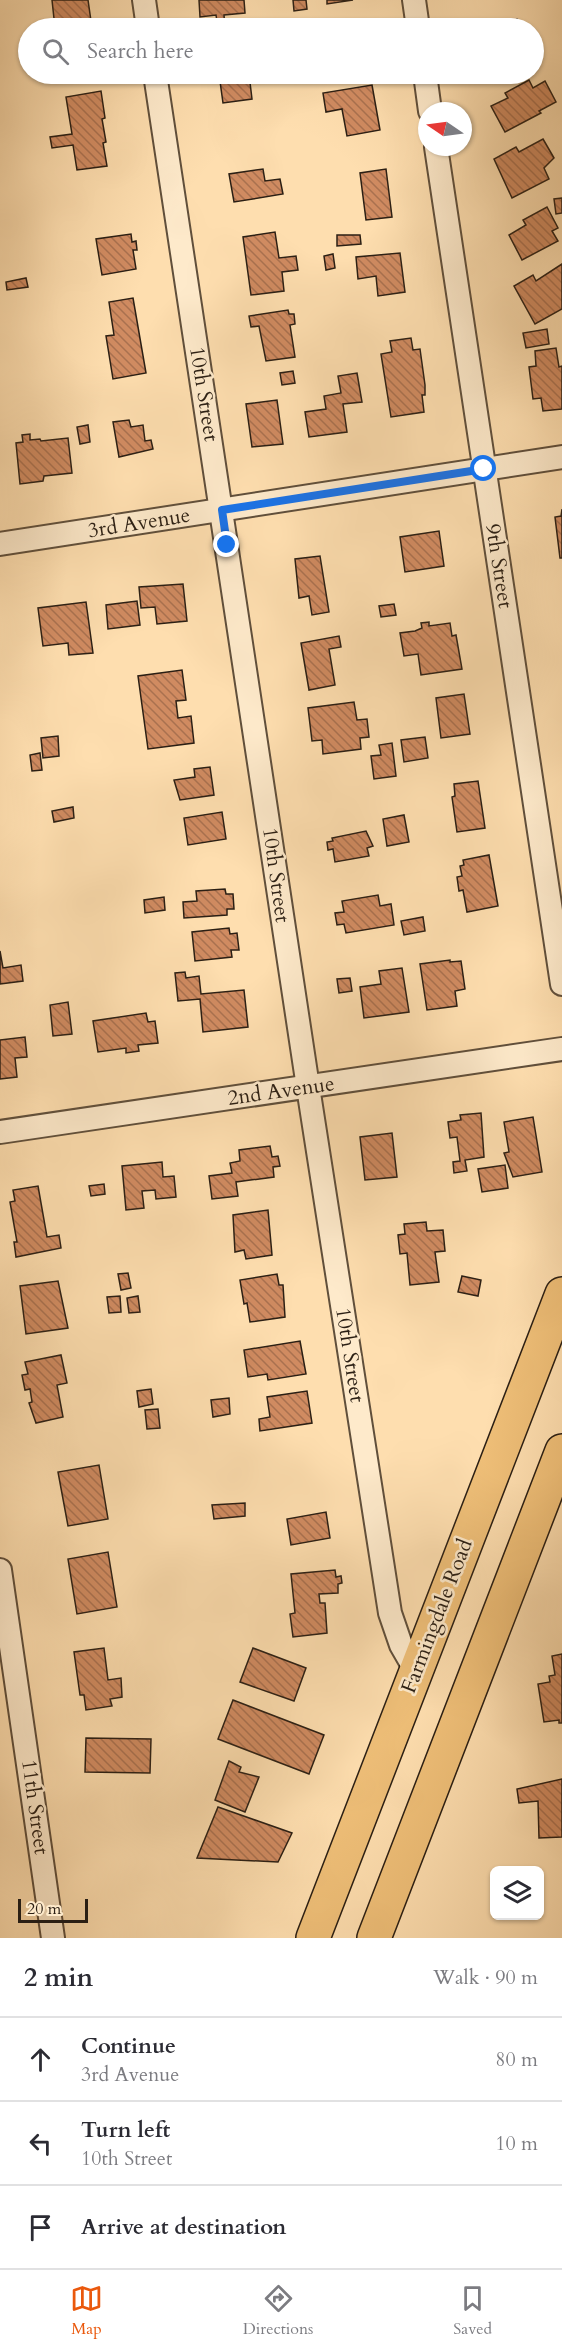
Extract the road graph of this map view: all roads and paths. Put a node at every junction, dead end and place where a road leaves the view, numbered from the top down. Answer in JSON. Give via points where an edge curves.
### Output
{"nodes":[{"id":1,"x":144,"y":0,"type":"edge"},
{"id":2,"x":414,"y":0,"type":"edge"},
{"id":3,"x":147,"y":18,"type":"edge"},
{"id":4,"x":417,"y":18,"type":"edge"},
{"id":5,"x":157,"y":84,"type":"edge"},
{"id":6,"x":426,"y":84,"type":"edge"},
{"id":7,"x":429,"y":102,"type":"edge"},
{"id":8,"x":437,"y":156,"type":"edge"},
{"id":9,"x":562,"y":457,"type":"edge"},
{"id":10,"x":484,"y":469,"type":"junction"},
{"id":11,"x":222,"y":510,"type":"junction"},
{"id":12,"x":0,"y":544,"type":"edge"},
{"id":13,"x":562,"y":984,"type":"edge"},
{"id":14,"x":562,"y":1049,"type":"edge"},
{"id":15,"x":308,"y":1088,"type":"junction"},
{"id":16,"x":0,"y":1132,"type":"edge"},
{"id":17,"x":562,"y":1294,"type":"edge"},
{"id":18,"x":562,"y":1451,"type":"edge"},
{"id":19,"x":0,"y":1570,"type":"edge"},
{"id":20,"x":416,"y":1671,"type":"junction"},
{"id":21,"x":53,"y":1938,"type":"edge"},
{"id":22,"x":313,"y":1938,"type":"edge"},
{"id":23,"x":374,"y":1938,"type":"edge"}],
"edges":[{"from":1,"to":3,"type":"street"},
{"from":2,"to":4,"type":"street"},
{"from":5,"to":11,"type":"street","name":"10th Street"},
{"from":6,"to":7,"type":"street"},
{"from":8,"to":10,"type":"street","name":"9th Street"},
{"from":9,"to":10,"type":"street","name":"3rd Avenue"},
{"from":10,"to":11,"type":"street","name":"3rd Avenue"},
{"from":10,"to":13,"type":"street","name":"9th Street"},
{"from":11,"to":12,"type":"street","name":"3rd Avenue"},
{"from":11,"to":15,"type":"street","name":"10th Street"},
{"from":14,"to":15,"type":"street","name":"2nd Avenue"},
{"from":15,"to":16,"type":"street","name":"2nd Avenue"},
{"from":15,"to":20,"type":"street","name":"10th Street","via":[[390,1613],[401,1645]]},
{"from":17,"to":20,"type":"main road","name":"Farmingdale Road"},
{"from":18,"to":23,"type":"main road"},
{"from":19,"to":21,"type":"street","name":"11th Street"},
{"from":20,"to":22,"type":"main road","name":"Farmingdale Road"}]}
